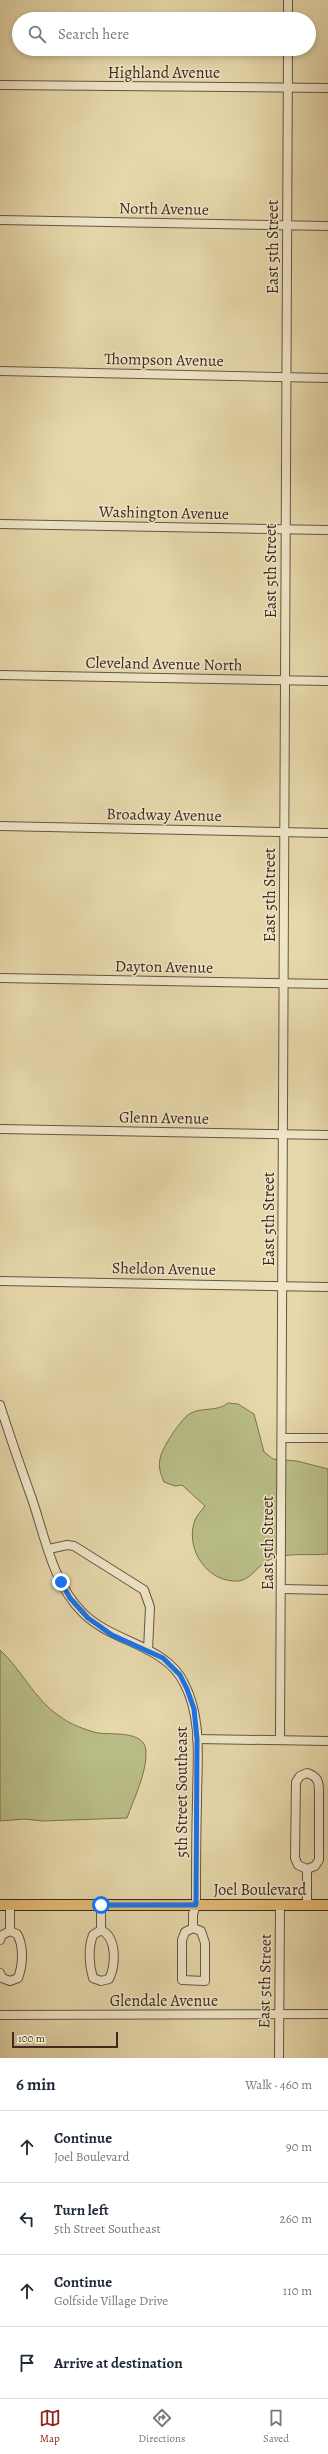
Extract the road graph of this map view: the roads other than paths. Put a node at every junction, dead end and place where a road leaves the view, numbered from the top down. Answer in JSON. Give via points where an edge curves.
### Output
{"nodes":[{"id":1,"x":288,"y":0,"type":"edge"},
{"id":2,"x":288,"y":12,"type":"edge"},
{"id":3,"x":288,"y":56,"type":"edge"},
{"id":4,"x":0,"y":85,"type":"edge"},
{"id":5,"x":288,"y":87,"type":"junction"},
{"id":6,"x":328,"y":88,"type":"edge"},
{"id":7,"x":0,"y":220,"type":"edge"},
{"id":8,"x":287,"y":225,"type":"junction"},
{"id":9,"x":328,"y":226,"type":"edge"},
{"id":10,"x":0,"y":371,"type":"edge"},
{"id":11,"x":286,"y":377,"type":"junction"},
{"id":12,"x":328,"y":378,"type":"edge"},
{"id":13,"x":0,"y":524,"type":"edge"},
{"id":14,"x":285,"y":529,"type":"junction"},
{"id":15,"x":328,"y":530,"type":"edge"},
{"id":16,"x":0,"y":675,"type":"edge"},
{"id":17,"x":285,"y":680,"type":"junction"},
{"id":18,"x":328,"y":681,"type":"edge"},
{"id":19,"x":0,"y":826,"type":"edge"},
{"id":20,"x":284,"y":832,"type":"junction"},
{"id":21,"x":328,"y":832,"type":"edge"},
{"id":22,"x":0,"y":978,"type":"edge"},
{"id":23,"x":284,"y":983,"type":"junction"},
{"id":24,"x":328,"y":984,"type":"edge"},
{"id":25,"x":0,"y":1129,"type":"edge"},
{"id":26,"x":283,"y":1134,"type":"junction"},
{"id":27,"x":328,"y":1135,"type":"edge"},
{"id":28,"x":0,"y":1281,"type":"edge"},
{"id":29,"x":283,"y":1286,"type":"junction"},
{"id":30,"x":328,"y":1287,"type":"edge"},
{"id":31,"x":0,"y":1405,"type":"edge"},
{"id":32,"x":282,"y":1438,"type":"junction"},
{"id":33,"x":328,"y":1438,"type":"edge"},
{"id":34,"x":49,"y":1549,"type":"junction"},
{"id":35,"x":282,"y":1589,"type":"junction"},
{"id":36,"x":328,"y":1590,"type":"edge"},
{"id":37,"x":148,"y":1650,"type":"junction"},
{"id":38,"x":197,"y":1739,"type":"junction"},
{"id":39,"x":280,"y":1740,"type":"junction"},
{"id":40,"x":328,"y":1741,"type":"edge"},
{"id":41,"x":307,"y":1870,"type":"junction"},
{"id":42,"x":5,"y":1905,"type":"edge"},
{"id":43,"x":101,"y":1905,"type":"junction"},
{"id":44,"x":196,"y":1905,"type":"junction"},
{"id":45,"x":280,"y":1905,"type":"junction"},
{"id":46,"x":307,"y":1905,"type":"junction"},
{"id":47,"x":328,"y":1905,"type":"edge"},
{"id":48,"x":193,"y":1928,"type":"junction"},
{"id":49,"x":101,"y":1930,"type":"junction"},
{"id":50,"x":10,"y":1931,"type":"junction"},
{"id":51,"x":0,"y":1940,"type":"edge"},
{"id":52,"x":0,"y":1973,"type":"edge"},
{"id":53,"x":279,"y":2014,"type":"junction"},
{"id":54,"x":328,"y":2014,"type":"edge"},
{"id":55,"x":0,"y":2015,"type":"edge"},
{"id":56,"x":279,"y":2058,"type":"edge"}],
"edges":[{"from":1,"to":2,"type":"street"},
{"from":3,"to":5,"type":"street","name":"East 5th Street"},
{"from":4,"to":5,"type":"street","name":"Highland Avenue"},
{"from":5,"to":6,"type":"street","name":"Highland Avenue"},
{"from":5,"to":8,"type":"street","name":"East 5th Street"},
{"from":7,"to":8,"type":"street","name":"North Avenue"},
{"from":8,"to":9,"type":"street","name":"North Avenue"},
{"from":8,"to":11,"type":"street","name":"East 5th Street"},
{"from":10,"to":11,"type":"street","name":"Thompson Avenue"},
{"from":11,"to":12,"type":"street","name":"Thompson Avenue"},
{"from":11,"to":14,"type":"street","name":"East 5th Street"},
{"from":13,"to":14,"type":"street","name":"Washington Avenue"},
{"from":14,"to":15,"type":"street","name":"Washington Avenue"},
{"from":14,"to":17,"type":"street","name":"East 5th Street"},
{"from":16,"to":17,"type":"street","name":"Cleveland Avenue North"},
{"from":17,"to":18,"type":"street","name":"Cleveland Avenue North"},
{"from":17,"to":20,"type":"street","name":"East 5th Street"},
{"from":19,"to":20,"type":"street","name":"Broadway Avenue"},
{"from":20,"to":21,"type":"street","name":"Broadway Avenue"},
{"from":20,"to":23,"type":"street","name":"East 5th Street"},
{"from":22,"to":23,"type":"street","name":"Dayton Avenue"},
{"from":23,"to":24,"type":"street","name":"Dayton Avenue"},
{"from":23,"to":26,"type":"street","name":"East 5th Street"},
{"from":25,"to":26,"type":"street","name":"Glenn Avenue"},
{"from":26,"to":27,"type":"street","name":"Glenn Avenue"},
{"from":26,"to":29,"type":"street","name":"East 5th Street"},
{"from":28,"to":29,"type":"street","name":"Sheldon Avenue"},
{"from":29,"to":30,"type":"street","name":"Sheldon Avenue"},
{"from":29,"to":32,"type":"street","name":"East 5th Street"},
{"from":31,"to":34,"type":"street","name":"5th Street Southeast"},
{"from":32,"to":33,"type":"street"},
{"from":32,"to":35,"type":"street","name":"East 5th Street"},
{"from":34,"to":37,"type":"street","name":"5th Street Southeast","via":[[65,1590],[82,1612],[112,1635]]},
{"from":34,"to":37,"type":"street","via":[[74,1546],[144,1590],[150,1607]]},
{"from":35,"to":36,"type":"street"},
{"from":35,"to":39,"type":"street","name":"East 5th Street"},
{"from":37,"to":38,"type":"street","name":"5th Street Southeast","via":[[169,1663],[184,1682],[194,1709]]},
{"from":38,"to":39,"type":"street"},
{"from":38,"to":44,"type":"street","name":"5th Street Southeast"},
{"from":39,"to":40,"type":"street"},
{"from":41,"to":41,"type":"street","via":[[315,1866],[319,1860],[319,1782],[307,1773],[300,1776],[296,1782],[295,1851],[298,1865]]},
{"from":41,"to":46,"type":"street"},
{"from":42,"to":43,"type":"main road","name":"Joel Boulevard"},
{"from":42,"to":50,"type":"street"},
{"from":43,"to":44,"type":"main road","name":"Joel Boulevard"},
{"from":43,"to":49,"type":"street"},
{"from":44,"to":45,"type":"main road","name":"Joel Boulevard"},
{"from":44,"to":48,"type":"street","name":"5th Street Southeast"},
{"from":45,"to":46,"type":"main road","name":"Joel Boulevard"},
{"from":45,"to":53,"type":"street","name":"East 5th Street"},
{"from":46,"to":47,"type":"main road","name":"Joel Boulevard"},
{"from":48,"to":48,"type":"street","via":[[200,1932],[205,1943],[204,1981],[182,1980],[182,1940],[186,1932]]},
{"from":49,"to":49,"type":"street","via":[[108,1933],[112,1940],[113,1971],[109,1979],[101,1981],[94,1978],[91,1970],[90,1942],[93,1935]]},
{"from":50,"to":51,"type":"street","via":[[2,1935]]},
{"from":50,"to":52,"type":"street","via":[[17,1934],[21,1941],[21,1970],[18,1978],[10,1981],[2,1978]]},
{"from":53,"to":54,"type":"street","name":"Glendale Avenue"},
{"from":53,"to":55,"type":"street","name":"Glendale Avenue"},
{"from":53,"to":56,"type":"street","name":"East 5th Street"}]}
